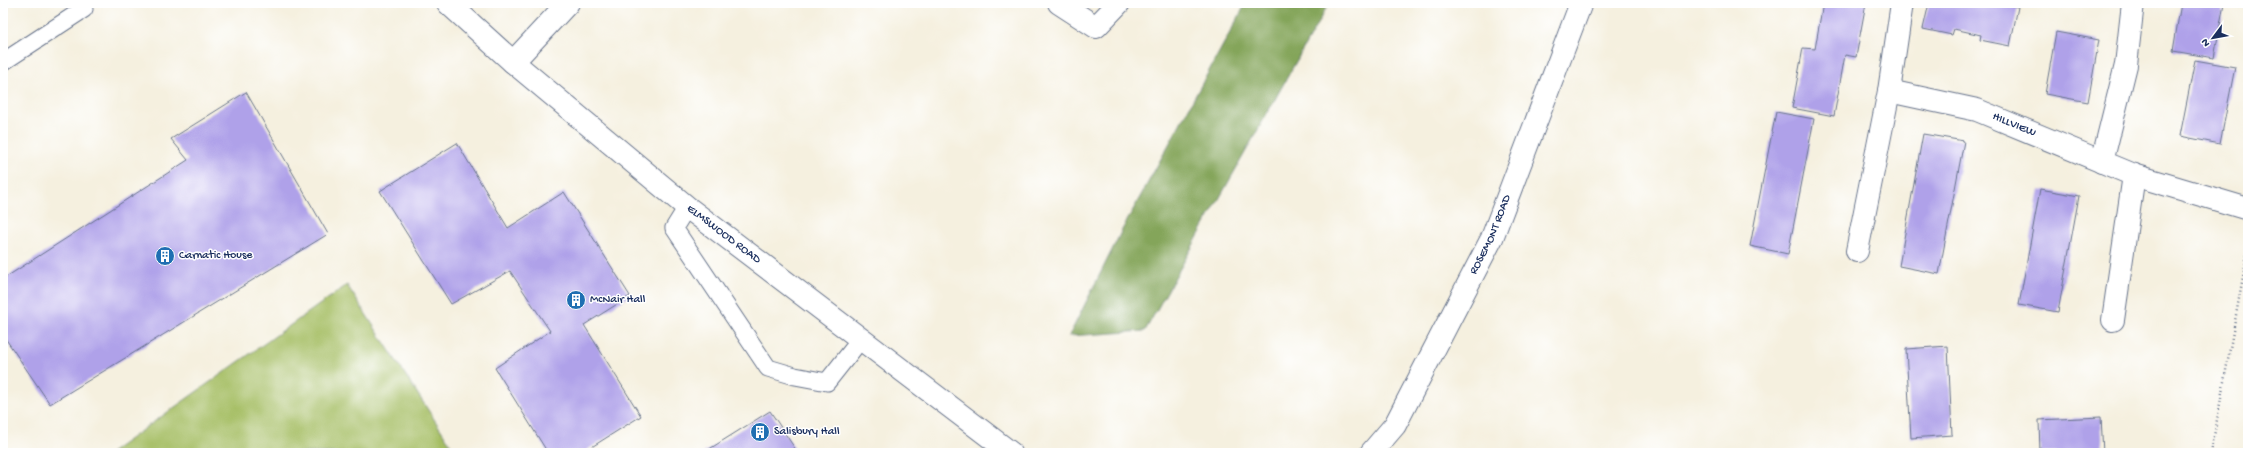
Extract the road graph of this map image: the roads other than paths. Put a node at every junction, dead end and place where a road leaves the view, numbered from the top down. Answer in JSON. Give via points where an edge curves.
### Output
{"nodes":[{"id":1,"x":448,"y":3,"type":"edge"},
{"id":2,"x":568,"y":3,"type":"edge"},
{"id":3,"x":1058,"y":3,"type":"edge"},
{"id":4,"x":1119,"y":3,"type":"edge"},
{"id":5,"x":1581,"y":3,"type":"edge"},
{"id":6,"x":1902,"y":3,"type":"edge"},
{"id":7,"x":2133,"y":3,"type":"edge"},
{"id":8,"x":84,"y":9,"type":"dead end"},
{"id":9,"x":3,"y":62,"type":"edge"},
{"id":10,"x":513,"y":62,"type":"junction"},
{"id":11,"x":1889,"y":91,"type":"junction"},
{"id":12,"x":2102,"y":162,"type":"junction"},
{"id":13,"x":2134,"y":176,"type":"junction"},
{"id":14,"x":687,"y":207,"type":"junction"},
{"id":15,"x":2248,"y":209,"type":"edge"},
{"id":16,"x":1857,"y":251,"type":"dead end"},
{"id":17,"x":2113,"y":320,"type":"dead end"},
{"id":18,"x":861,"y":338,"type":"junction"},
{"id":19,"x":1011,"y":453,"type":"edge"},
{"id":20,"x":1371,"y":453,"type":"edge"}],
"edges":[{"from":1,"to":10,"type":"street","name":"ELMSWOOD ROAD"},
{"from":2,"to":10,"type":"street"},
{"from":3,"to":4,"type":"street","via":[[1096,27]]},
{"from":5,"to":20,"type":"street","name":"ROSEMONT ROAD","via":[[1492,238],[1395,425]]},
{"from":6,"to":11,"type":"street"},
{"from":7,"to":12,"type":"street","via":[[2126,64]]},
{"from":8,"to":9,"type":"lane"},
{"from":10,"to":14,"type":"street","name":"ELMSWOOD ROAD"},
{"from":11,"to":12,"type":"street","name":"HILLVIEW","via":[[1977,110]]},
{"from":11,"to":16,"type":"street"},
{"from":12,"to":13,"type":"street","name":"HILLVIEW"},
{"from":13,"to":15,"type":"street","name":"HILLVIEW"},
{"from":13,"to":17,"type":"street"},
{"from":14,"to":18,"type":"street","name":"ELMSWOOD ROAD"},
{"from":14,"to":18,"type":"lane","via":[[674,228],[768,368],[827,382]]},
{"from":18,"to":19,"type":"street","name":"ELMSWOOD ROAD"}]}
